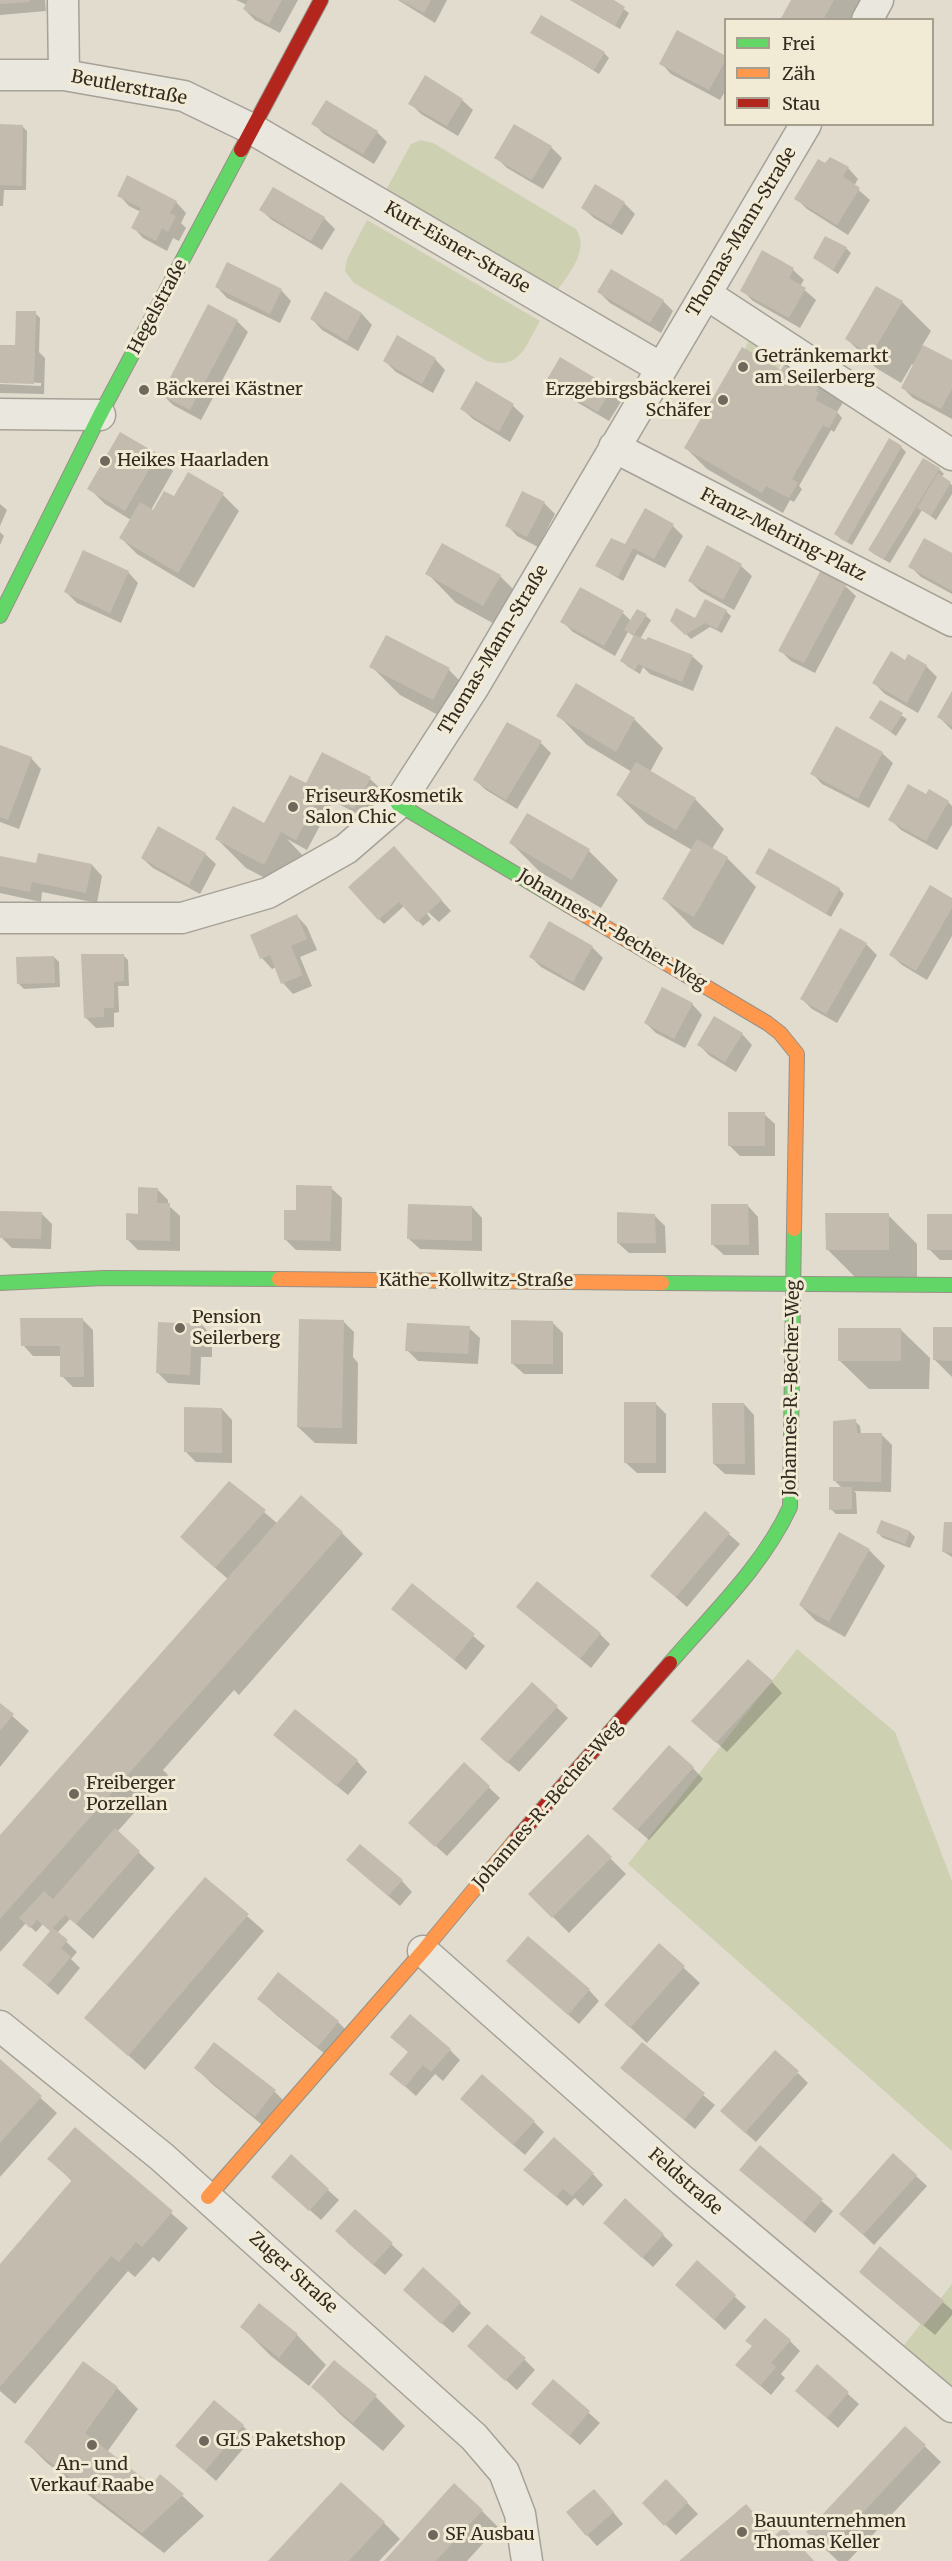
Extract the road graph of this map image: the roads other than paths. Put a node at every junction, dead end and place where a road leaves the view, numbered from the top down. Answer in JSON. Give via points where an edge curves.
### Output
{"nodes":[{"id":1,"x":63,"y":0,"type":"edge"},
{"id":2,"x":321,"y":0,"type":"edge"},
{"id":3,"x":878,"y":0,"type":"edge"},
{"id":4,"x":868,"y":18,"type":"edge"},
{"id":5,"x":0,"y":75,"type":"edge"},
{"id":6,"x":64,"y":75,"type":"junction"},
{"id":7,"x":805,"y":126,"type":"edge"},
{"id":8,"x":252,"y":129,"type":"junction"},
{"id":9,"x":706,"y":294,"type":"junction"},
{"id":10,"x":662,"y":368,"type":"junction"},
{"id":11,"x":0,"y":414,"type":"edge"},
{"id":12,"x":100,"y":415,"type":"junction"},
{"id":13,"x":614,"y":447,"type":"junction"},
{"id":14,"x":952,"y":454,"type":"edge"},
{"id":15,"x":0,"y":616,"type":"edge"},
{"id":16,"x":952,"y":621,"type":"edge"},
{"id":17,"x":398,"y":804,"type":"junction"},
{"id":18,"x":0,"y":918,"type":"edge"},
{"id":19,"x":0,"y":1283,"type":"edge"},
{"id":20,"x":795,"y":1284,"type":"junction"},
{"id":21,"x":952,"y":1285,"type":"edge"},
{"id":22,"x":423,"y":1952,"type":"junction"},
{"id":23,"x":0,"y":2026,"type":"edge"},
{"id":24,"x":208,"y":2197,"type":"junction"},
{"id":25,"x":952,"y":2407,"type":"edge"},
{"id":26,"x":527,"y":2561,"type":"edge"}],
"edges":[{"from":1,"to":6,"type":"street"},
{"from":2,"to":8,"type":"street","name":"Hegelstraße"},
{"from":3,"to":4,"type":"street"},
{"from":5,"to":6,"type":"street","name":"Beutlerstraße"},
{"from":6,"to":8,"type":"street","name":"Beutlerstraße","via":[[184,96]]},
{"from":7,"to":9,"type":"street","name":"Thomas-Mann-Straße"},
{"from":8,"to":10,"type":"street","name":"Kurt-Eisner-Straße"},
{"from":8,"to":12,"type":"street","name":"Hegelstraße"},
{"from":9,"to":10,"type":"street","name":"Thomas-Mann-Straße"},
{"from":9,"to":14,"type":"street"},
{"from":10,"to":13,"type":"street","name":"Thomas-Mann-Straße"},
{"from":11,"to":12,"type":"street"},
{"from":12,"to":15,"type":"street","name":"Hegelstraße"},
{"from":13,"to":16,"type":"street","name":"Franz-Mehring-Platz"},
{"from":13,"to":17,"type":"street","name":"Thomas-Mann-Straße","via":[[473,688]]},
{"from":17,"to":18,"type":"street","name":"Thomas-Mann-Straße","via":[[346,849],[268,893],[182,918]]},
{"from":17,"to":20,"type":"street","name":"Johannes-R.-Becher-Weg","via":[[767,1023],[797,1054]]},
{"from":19,"to":20,"type":"street","name":"Käthe-Kollwitz-Straße","via":[[104,1278]]},
{"from":20,"to":21,"type":"street","name":"Käthe-Kollwitz-Straße"},
{"from":20,"to":22,"type":"street","name":"Johannes-R.-Becher-Weg","via":[[791,1486],[789,1507],[779,1531],[731,1593],[519,1835]]},
{"from":22,"to":24,"type":"street","name":"Johannes-R.-Becher-Weg"},
{"from":22,"to":25,"type":"street","name":"Feldstraße","via":[[683,2181]]},
{"from":23,"to":24,"type":"street","name":"Zuger Straße"},
{"from":24,"to":26,"type":"street","name":"Zuger Straße","via":[[474,2437],[504,2472],[520,2514]]}]}
